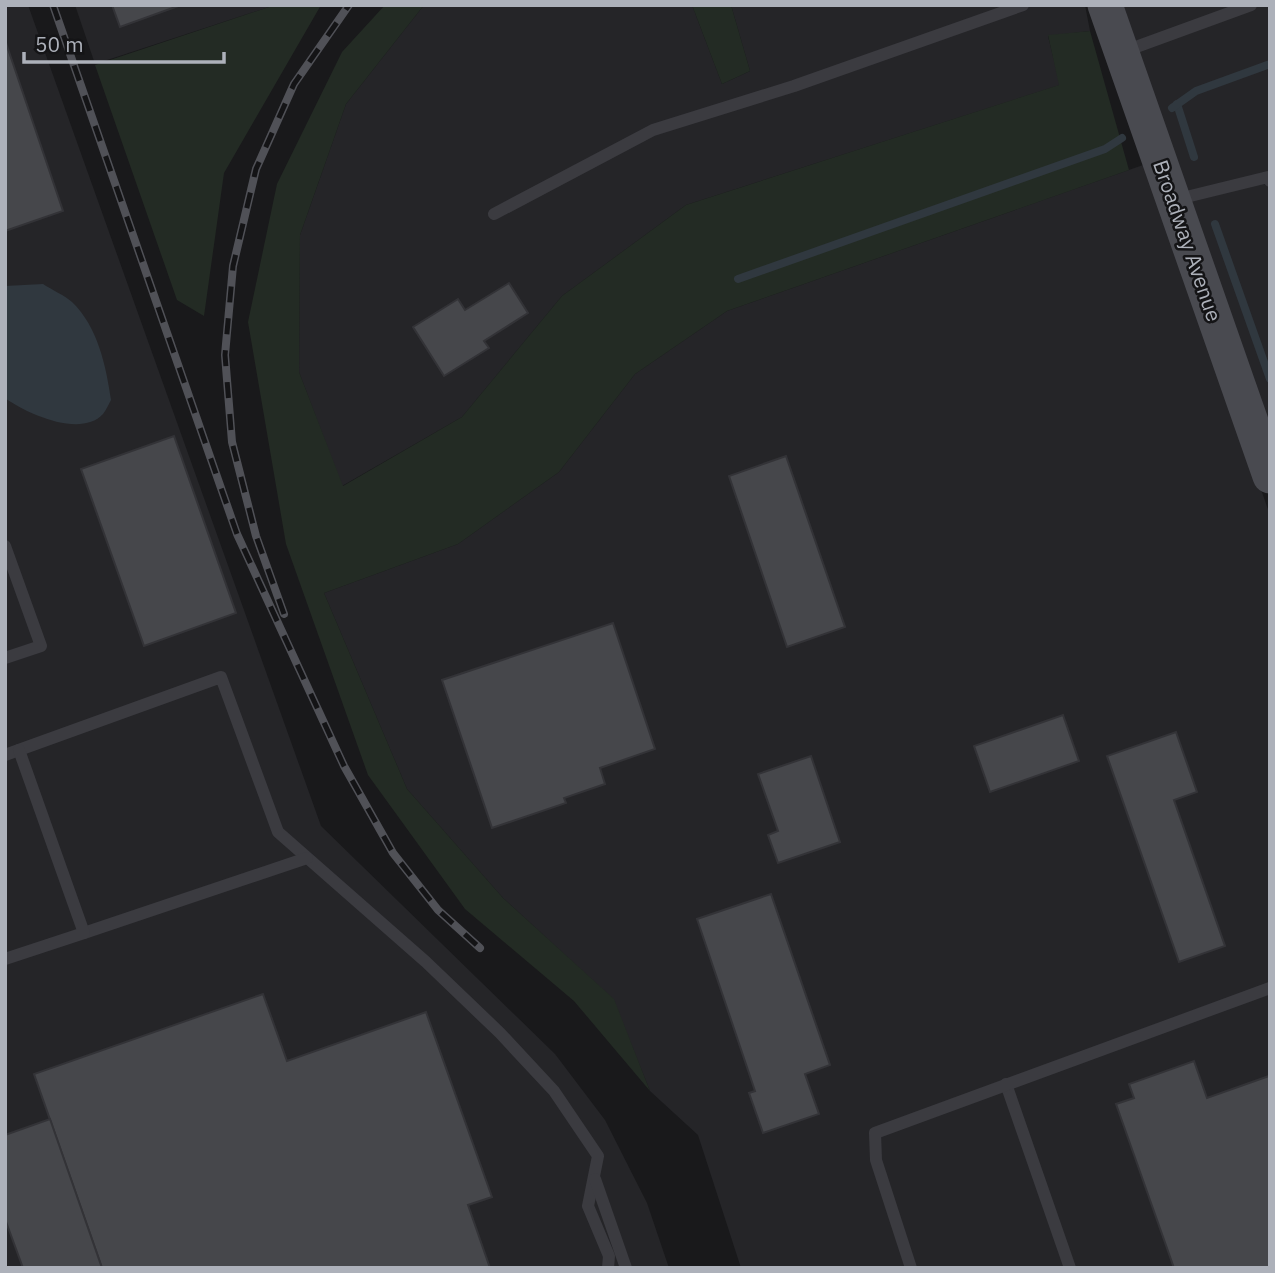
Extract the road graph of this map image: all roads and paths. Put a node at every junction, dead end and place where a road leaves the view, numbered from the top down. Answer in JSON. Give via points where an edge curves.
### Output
{"nodes":[{"id":1,"x":1023,"y":5,"type":"edge"},
{"id":2,"x":1105,"y":5,"type":"edge"},
{"id":3,"x":1251,"y":5,"type":"edge"},
{"id":4,"x":1121,"y":52,"type":"junction"},
{"id":5,"x":1270,"y":181,"type":"edge"},
{"id":6,"x":1173,"y":201,"type":"junction"},
{"id":7,"x":495,"y":214,"type":"dead end"},
{"id":8,"x":1270,"y":477,"type":"edge"},
{"id":9,"x":5,"y":546,"type":"edge"},
{"id":10,"x":5,"y":658,"type":"edge"},
{"id":11,"x":19,"y":750,"type":"junction"},
{"id":12,"x":5,"y":755,"type":"edge"},
{"id":13,"x":307,"y":858,"type":"junction"},
{"id":14,"x":84,"y":933,"type":"junction"},
{"id":15,"x":5,"y":959,"type":"edge"},
{"id":16,"x":1270,"y":988,"type":"edge"},
{"id":17,"x":1006,"y":1084,"type":"junction"},
{"id":18,"x":594,"y":1177,"type":"junction"},
{"id":19,"x":608,"y":1268,"type":"edge"},
{"id":20,"x":626,"y":1268,"type":"edge"},
{"id":21,"x":911,"y":1268,"type":"edge"},
{"id":22,"x":1070,"y":1268,"type":"edge"}],
"edges":[{"from":1,"to":7,"type":"lane","via":[[653,130]]},
{"from":2,"to":4,"type":"street","name":"Broadway Avenue"},
{"from":3,"to":4,"type":"lane"},
{"from":4,"to":6,"type":"street","name":"Broadway Avenue"},
{"from":5,"to":6,"type":"lane","via":[[1268,177]]},
{"from":6,"to":8,"type":"street","name":"Broadway Avenue"},
{"from":9,"to":10,"type":"lane","via":[[41,646]]},
{"from":11,"to":12,"type":"lane"},
{"from":11,"to":13,"type":"lane","via":[[221,677],[278,832]]},
{"from":11,"to":14,"type":"lane"},
{"from":13,"to":14,"type":"lane"},
{"from":13,"to":18,"type":"lane","via":[[435,971],[554,1091],[598,1156]]},
{"from":14,"to":15,"type":"lane"},
{"from":16,"to":17,"type":"lane"},
{"from":17,"to":21,"type":"lane","via":[[875,1133],[876,1160]]},
{"from":17,"to":22,"type":"lane"},
{"from":18,"to":19,"type":"lane","via":[[588,1206],[609,1256]]},
{"from":18,"to":20,"type":"lane"}]}
